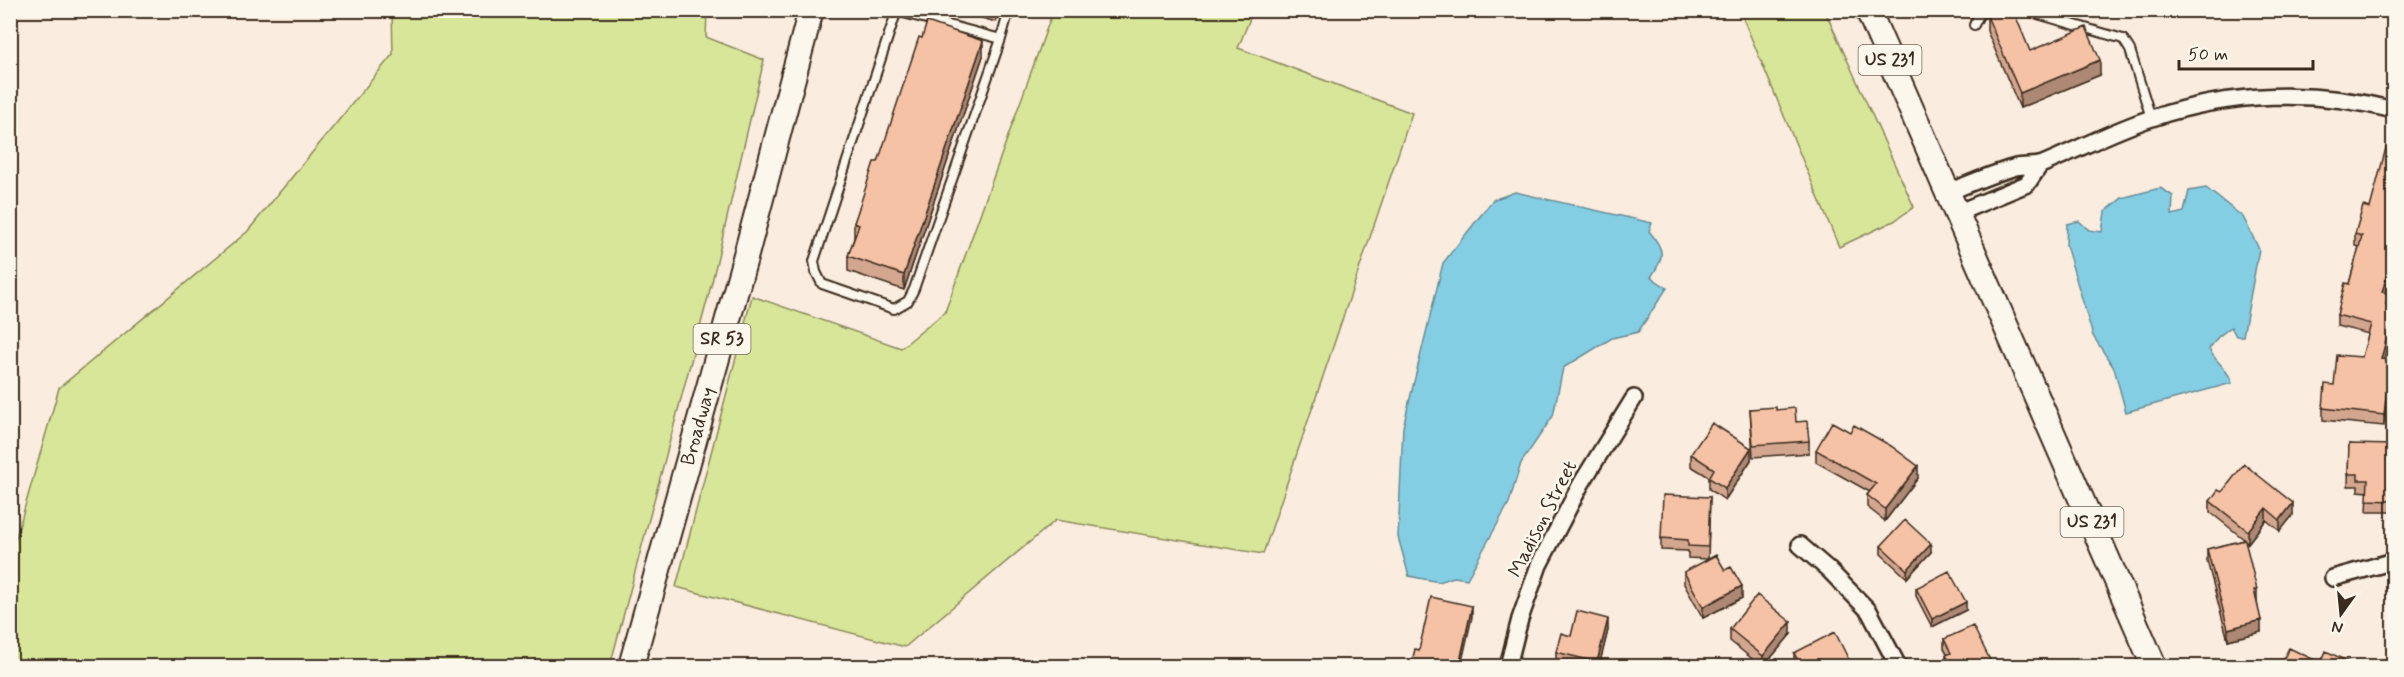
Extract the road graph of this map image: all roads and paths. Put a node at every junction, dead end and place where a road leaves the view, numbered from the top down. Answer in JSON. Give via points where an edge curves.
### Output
{"nodes":[{"id":1,"x":811,"y":10,"type":"edge"},
{"id":2,"x":1009,"y":10,"type":"edge"},
{"id":3,"x":1868,"y":10,"type":"edge"},
{"id":4,"x":1986,"y":10,"type":"edge"},
{"id":5,"x":2024,"y":10,"type":"edge"},
{"id":6,"x":897,"y":11,"type":"edge"},
{"id":7,"x":1974,"y":25,"type":"dead end"},
{"id":8,"x":1001,"y":39,"type":"junction"},
{"id":9,"x":2394,"y":110,"type":"edge"},
{"id":10,"x":2151,"y":118,"type":"junction"},
{"id":11,"x":2040,"y":165,"type":"junction"},
{"id":12,"x":1952,"y":203,"type":"junction"},
{"id":13,"x":1634,"y":398,"type":"dead end"},
{"id":14,"x":1800,"y":544,"type":"dead end"},
{"id":15,"x":2394,"y":561,"type":"edge"},
{"id":16,"x":2333,"y":578,"type":"dead end"},
{"id":17,"x":631,"y":666,"type":"edge"},
{"id":18,"x":1508,"y":666,"type":"edge"},
{"id":19,"x":1898,"y":666,"type":"edge"},
{"id":20,"x":2154,"y":666,"type":"edge"}],
"edges":[{"from":1,"to":17,"type":"main road","name":"Broadway","number":"SR 53"},
{"from":2,"to":8,"type":"lane"},
{"from":3,"to":12,"type":"main road","number":"US 231"},
{"from":4,"to":7,"type":"lane"},
{"from":5,"to":10,"type":"lane","via":[[2123,39]]},
{"from":6,"to":8,"type":"lane"},
{"from":6,"to":8,"type":"lane","via":[[814,261],[822,284],[894,309],[908,301],[914,289]]},
{"from":9,"to":10,"type":"street","via":[[2338,98],[2263,96]]},
{"from":10,"to":11,"type":"street"},
{"from":11,"to":12,"type":"street","via":[[2017,167]]},
{"from":11,"to":12,"type":"street","via":[[2027,183]]},
{"from":12,"to":20,"type":"main road","number":"US 231"},
{"from":13,"to":18,"type":"street","name":"Madison Street","via":[[1581,484],[1539,565]]},
{"from":14,"to":19,"type":"street","via":[[1869,611]]},
{"from":15,"to":16,"type":"street"}]}
